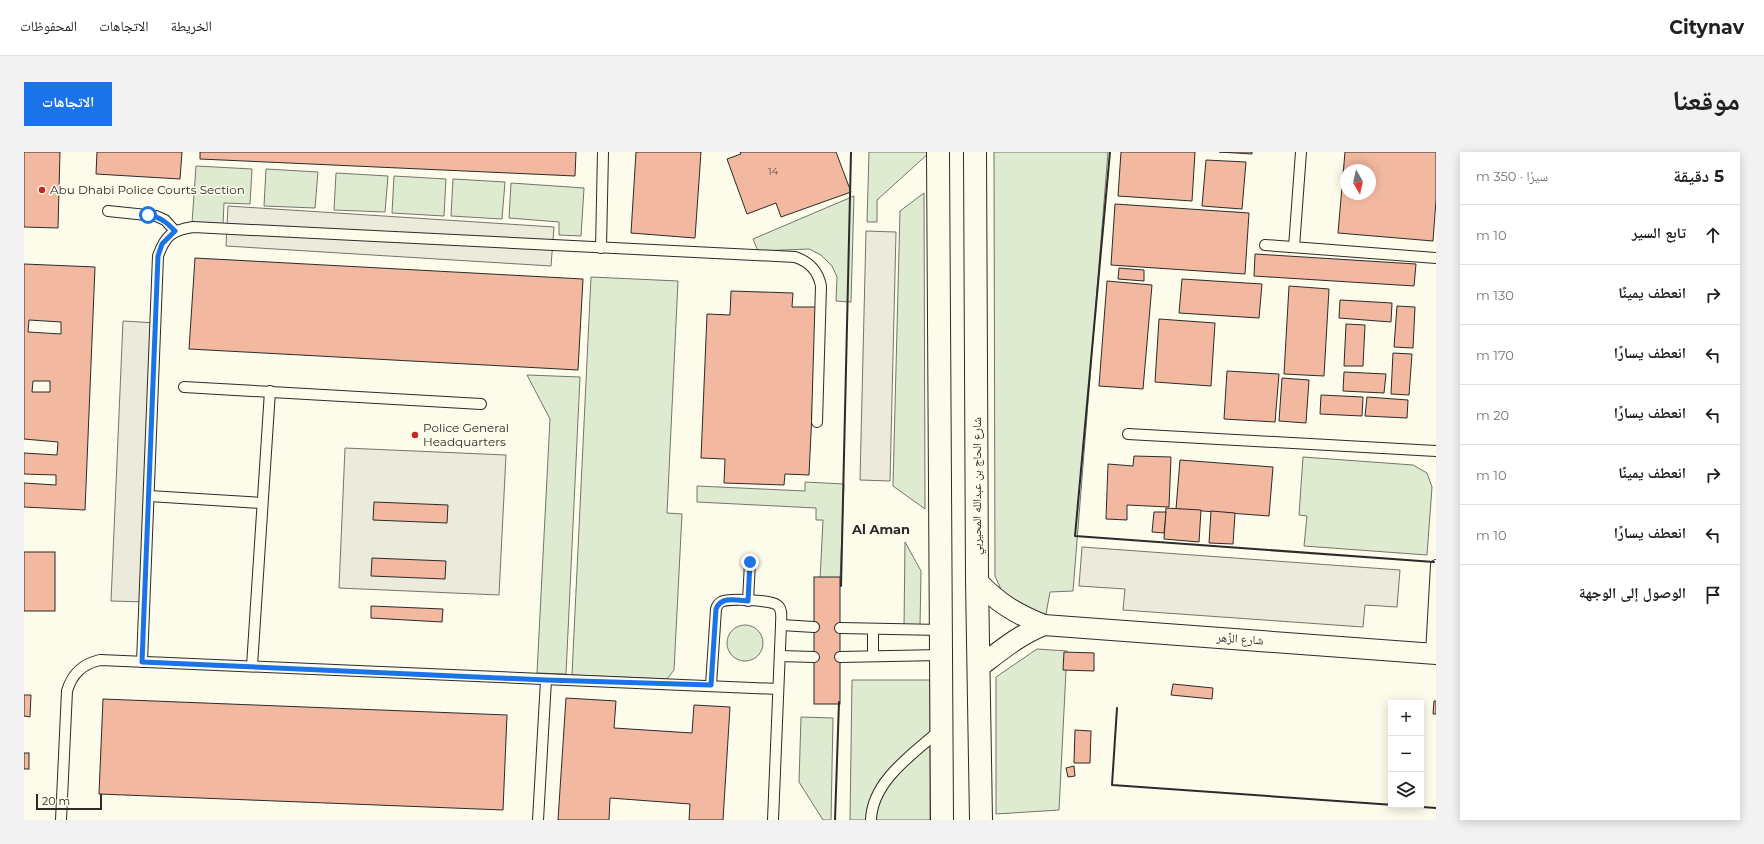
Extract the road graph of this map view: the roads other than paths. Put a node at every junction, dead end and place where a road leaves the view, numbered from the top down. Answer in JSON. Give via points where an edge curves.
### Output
{"nodes":[{"id":1,"x":603,"y":152,"type":"edge"},
{"id":2,"x":938,"y":152,"type":"edge"},
{"id":3,"x":975,"y":152,"type":"edge"},
{"id":4,"x":1301,"y":152,"type":"edge"},
{"id":5,"x":108,"y":211,"type":"dead end"},
{"id":6,"x":175,"y":231,"type":"junction"},
{"id":7,"x":1265,"y":245,"type":"dead end"},
{"id":8,"x":1294,"y":247,"type":"junction"},
{"id":9,"x":601,"y":248,"type":"junction"},
{"id":10,"x":1436,"y":258,"type":"edge"},
{"id":11,"x":184,"y":387,"type":"dead end"},
{"id":12,"x":270,"y":392,"type":"junction"},
{"id":13,"x":481,"y":404,"type":"dead end"},
{"id":14,"x":817,"y":422,"type":"dead end"},
{"id":15,"x":1128,"y":434,"type":"dead end"},
{"id":16,"x":1436,"y":451,"type":"edge"},
{"id":17,"x":149,"y":496,"type":"junction"},
{"id":18,"x":262,"y":503,"type":"junction"},
{"id":19,"x":750,"y":562,"type":"dead end"},
{"id":20,"x":1436,"y":565,"type":"edge"},
{"id":21,"x":977,"y":581,"type":"junction"},
{"id":22,"x":748,"y":601,"type":"junction"},
{"id":23,"x":781,"y":625,"type":"junction"},
{"id":24,"x":1044,"y":625,"type":"junction"},
{"id":25,"x":814,"y":627,"type":"dead end"},
{"id":26,"x":840,"y":628,"type":"dead end"},
{"id":27,"x":873,"y":629,"type":"junction"},
{"id":28,"x":942,"y":630,"type":"junction"},
{"id":29,"x":1434,"y":653,"type":"edge"},
{"id":30,"x":941,"y":655,"type":"junction"},
{"id":31,"x":780,"y":656,"type":"junction"},
{"id":32,"x":840,"y":656,"type":"dead end"},
{"id":33,"x":873,"y":656,"type":"junction"},
{"id":34,"x":814,"y":657,"type":"dead end"},
{"id":35,"x":142,"y":662,"type":"junction"},
{"id":36,"x":252,"y":666,"type":"junction"},
{"id":37,"x":979,"y":668,"type":"junction"},
{"id":38,"x":546,"y":680,"type":"junction"},
{"id":39,"x":711,"y":685,"type":"junction"},
{"id":40,"x":778,"y":689,"type":"junction"},
{"id":41,"x":942,"y":728,"type":"junction"},
{"id":42,"x":61,"y":820,"type":"edge"},
{"id":43,"x":538,"y":820,"type":"edge"},
{"id":44,"x":773,"y":820,"type":"edge"},
{"id":45,"x":871,"y":820,"type":"edge"},
{"id":46,"x":942,"y":820,"type":"edge"},
{"id":47,"x":981,"y":820,"type":"edge"}],
"edges":[{"from":1,"to":9,"type":"lane"},
{"from":2,"to":28,"type":"street"},
{"from":3,"to":21,"type":"street","name":"شارع الحاج بن عبدالله المحيربي"},
{"from":4,"to":8,"type":"lane"},
{"from":5,"to":6,"type":"lane","via":[[156,216],[165,220]]},
{"from":6,"to":9,"type":"lane","via":[[193,227]]},
{"from":6,"to":17,"type":"lane","via":[[162,244],[158,256]]},
{"from":7,"to":8,"type":"lane"},
{"from":8,"to":10,"type":"lane"},
{"from":9,"to":14,"type":"lane","via":[[795,257],[805,260],[819,276],[821,286]]},
{"from":11,"to":12,"type":"lane"},
{"from":12,"to":13,"type":"lane"},
{"from":12,"to":18,"type":"lane"},
{"from":15,"to":16,"type":"lane"},
{"from":17,"to":18,"type":"lane"},
{"from":17,"to":35,"type":"lane"},
{"from":18,"to":36,"type":"lane"},
{"from":19,"to":22,"type":"lane"},
{"from":20,"to":29,"type":"lane"},
{"from":21,"to":24,"type":"street","name":"شارع الزَّهر","via":[[991,596],[1008,608]]},
{"from":21,"to":37,"type":"street","name":"شارع الحاج بن عبدالله المحيربي"},
{"from":22,"to":23,"type":"lane","via":[[778,605]]},
{"from":22,"to":39,"type":"lane","via":[[725,600],[716,609]]},
{"from":23,"to":25,"type":"lane"},
{"from":23,"to":31,"type":"lane"},
{"from":24,"to":29,"type":"street","name":"شارع الزَّهر"},
{"from":24,"to":37,"type":"street","name":"شارع الزَّهر","via":[[1011,642]]},
{"from":26,"to":27,"type":"lane"},
{"from":27,"to":28,"type":"lane"},
{"from":27,"to":33,"type":"lane"},
{"from":28,"to":30,"type":"street"},
{"from":30,"to":33,"type":"lane"},
{"from":30,"to":41,"type":"street"},
{"from":31,"to":34,"type":"lane"},
{"from":31,"to":40,"type":"lane"},
{"from":32,"to":33,"type":"lane"},
{"from":35,"to":36,"type":"lane"},
{"from":35,"to":42,"type":"lane","via":[[100,660],[90,662],[74,674],[67,696]]},
{"from":36,"to":38,"type":"lane"},
{"from":37,"to":47,"type":"street","name":"شارع الحاج بن عبدالله المحيربي"},
{"from":38,"to":39,"type":"lane"},
{"from":38,"to":43,"type":"lane"},
{"from":39,"to":40,"type":"lane"},
{"from":40,"to":44,"type":"lane"},
{"from":41,"to":45,"type":"lane","via":[[886,780],[874,799]]},
{"from":41,"to":46,"type":"street"}]}
